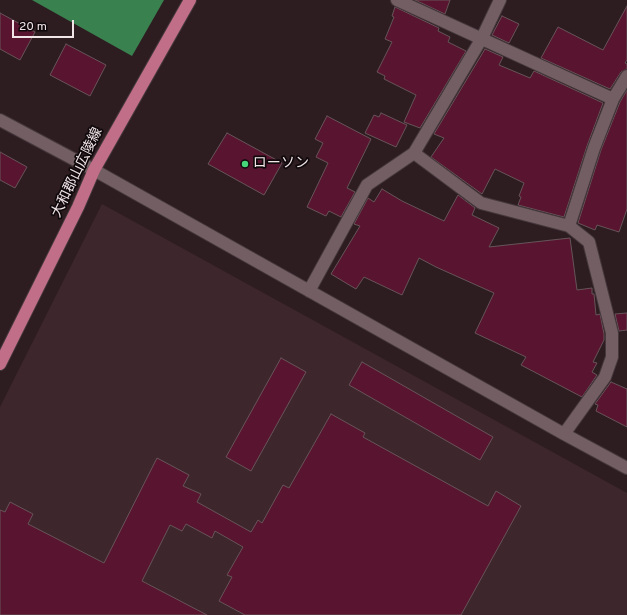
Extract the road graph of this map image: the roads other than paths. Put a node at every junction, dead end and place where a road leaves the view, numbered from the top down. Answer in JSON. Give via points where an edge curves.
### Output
{"nodes":[{"id":1,"x":190,"y":0,"type":"edge"},
{"id":2,"x":397,"y":0,"type":"edge"},
{"id":3,"x":500,"y":0,"type":"edge"},
{"id":4,"x":482,"y":38,"type":"junction"},
{"id":5,"x":627,"y":76,"type":"edge"},
{"id":6,"x":613,"y":99,"type":"junction"},
{"id":7,"x":0,"y":120,"type":"edge"},
{"id":8,"x":414,"y":153,"type":"junction"},
{"id":9,"x":94,"y":170,"type":"junction"},
{"id":10,"x":569,"y":226,"type":"junction"},
{"id":11,"x":309,"y":291,"type":"junction"},
{"id":12,"x":0,"y":364,"type":"edge"},
{"id":13,"x":564,"y":434,"type":"junction"},
{"id":14,"x":627,"y":468,"type":"edge"}],
"edges":[{"from":1,"to":9,"type":"main road","name":"大和郡山広陵線"},
{"from":2,"to":4,"type":"street"},
{"from":3,"to":4,"type":"street"},
{"from":4,"to":6,"type":"street"},
{"from":4,"to":8,"type":"street"},
{"from":5,"to":6,"type":"street"},
{"from":6,"to":10,"type":"street"},
{"from":7,"to":9,"type":"street"},
{"from":8,"to":10,"type":"street","via":[[481,203]]},
{"from":8,"to":11,"type":"street","via":[[367,185]]},
{"from":9,"to":11,"type":"street"},
{"from":9,"to":12,"type":"main road","name":"大和郡山広陵線"},
{"from":10,"to":13,"type":"street","via":[[589,242],[612,333],[612,357],[605,377]]},
{"from":11,"to":13,"type":"street"},
{"from":13,"to":14,"type":"street"}]}
